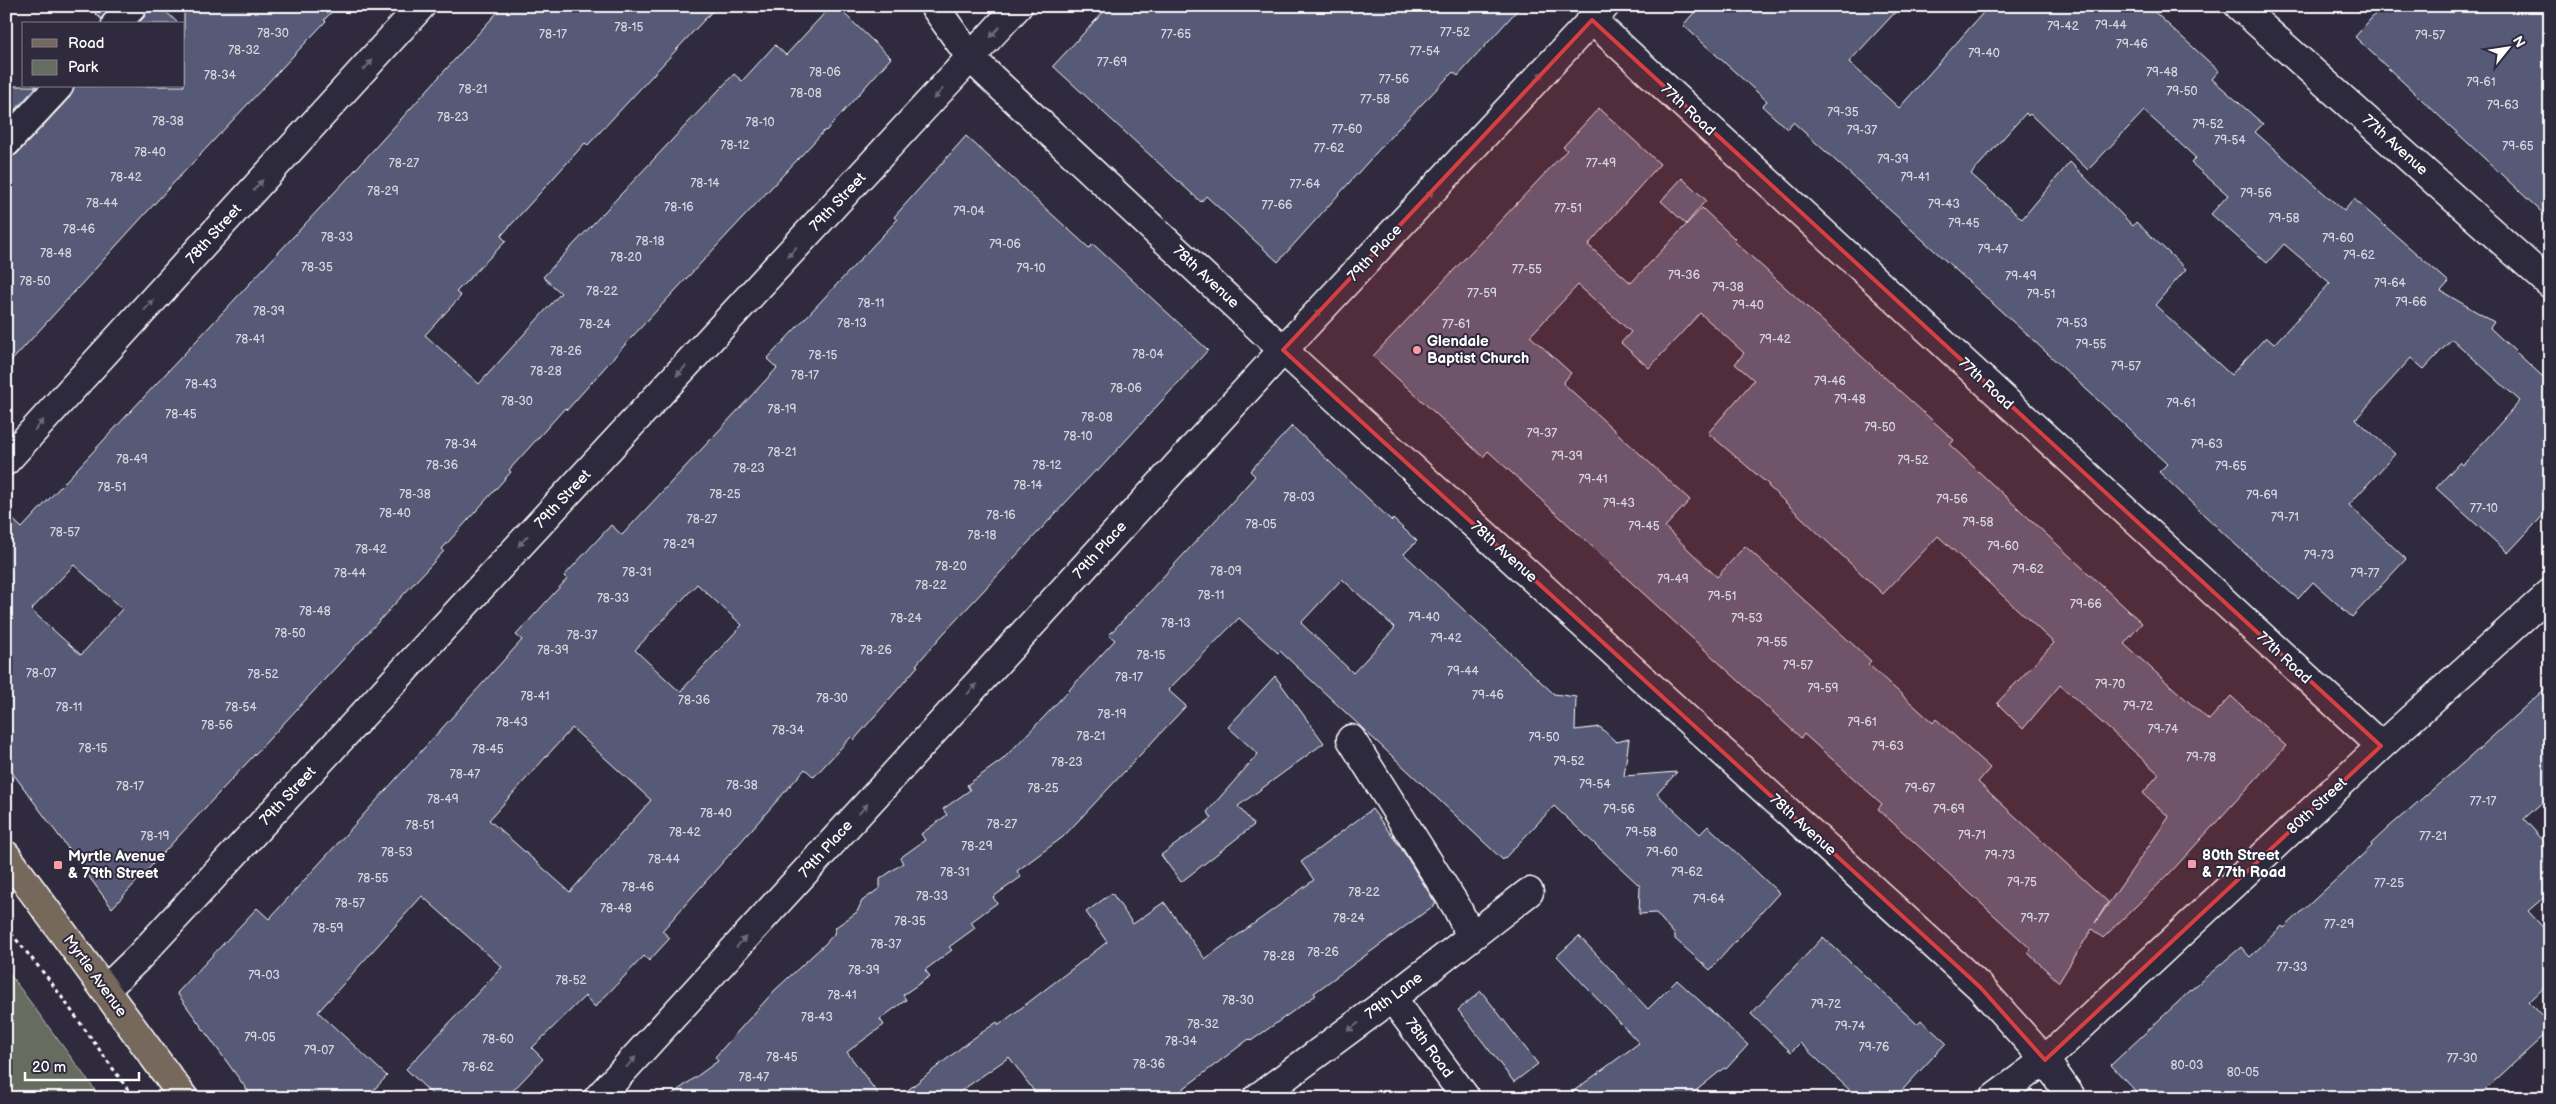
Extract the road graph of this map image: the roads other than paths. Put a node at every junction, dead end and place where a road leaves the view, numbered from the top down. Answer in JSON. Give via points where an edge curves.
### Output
{"nodes":[{"id":1,"x":132,"y":6,"type":"edge"},
{"id":2,"x":422,"y":6,"type":"edge"},
{"id":3,"x":934,"y":6,"type":"edge"},
{"id":4,"x":1018,"y":6,"type":"edge"},
{"id":5,"x":2239,"y":6,"type":"edge"},
{"id":6,"x":1599,"y":13,"type":"edge"},
{"id":7,"x":118,"y":22,"type":"edge"},
{"id":8,"x":971,"y":58,"type":"junction"},
{"id":9,"x":57,"y":88,"type":"edge"},
{"id":10,"x":6,"y":143,"type":"edge"},
{"id":11,"x":2550,"y":284,"type":"edge"},
{"id":12,"x":1283,"y":350,"type":"junction"},
{"id":13,"x":6,"y":461,"type":"edge"},
{"id":14,"x":2550,"y":593,"type":"edge"},
{"id":15,"x":1351,"y":739,"type":"dead end"},
{"id":16,"x":2381,"y":746,"type":"junction"},
{"id":17,"x":6,"y":855,"type":"edge"},
{"id":18,"x":1529,"y":892,"type":"dead end"},
{"id":19,"x":1471,"y":936,"type":"junction"},
{"id":20,"x":105,"y":990,"type":"junction"},
{"id":21,"x":1392,"y":998,"type":"junction"},
{"id":22,"x":2045,"y":1060,"type":"junction"},
{"id":23,"x":184,"y":1098,"type":"edge"},
{"id":24,"x":598,"y":1098,"type":"edge"},
{"id":25,"x":1257,"y":1098,"type":"edge"},
{"id":26,"x":1466,"y":1098,"type":"edge"},
{"id":27,"x":1994,"y":1098,"type":"edge"},
{"id":28,"x":2072,"y":1098,"type":"edge"}],
"edges":[{"from":1,"to":7,"type":"street"},
{"from":13,"to":2,"type":"street","name":"78th Street","one_way":true},
{"from":3,"to":8,"type":"street","name":"78th Avenue"},
{"from":4,"to":8,"type":"street","name":"79th Street","one_way":true},
{"from":5,"to":11,"type":"street","name":"77th Avenue"},
{"from":12,"to":6,"type":"street","name":"79th Place","one_way":true},
{"from":6,"to":16,"type":"street","name":"77th Road"},
{"from":8,"to":12,"type":"street","name":"78th Avenue"},
{"from":8,"to":20,"type":"street","name":"79th Street","one_way":true},
{"from":9,"to":10,"type":"street"},
{"from":12,"to":22,"type":"street","name":"78th Avenue","via":[[1980,987]]},
{"from":24,"to":12,"type":"street","name":"79th Place","one_way":true},
{"from":14,"to":16,"type":"street","name":"80th Street"},
{"from":15,"to":19,"type":"street","via":[[1456,906]]},
{"from":16,"to":22,"type":"street","name":"80th Street"},
{"from":17,"to":20,"type":"main road","name":"Myrtle Avenue"},
{"from":18,"to":19,"type":"street","name":"79th Lane"},
{"from":19,"to":21,"type":"street","name":"79th Lane"},
{"from":20,"to":23,"type":"main road","name":"Myrtle Avenue"},
{"from":21,"to":25,"type":"street","name":"79th Lane","one_way":true},
{"from":21,"to":26,"type":"street","name":"78th Road"},
{"from":22,"to":27,"type":"street","name":"80th Street"},
{"from":22,"to":28,"type":"street","name":"78th Avenue"}]}
